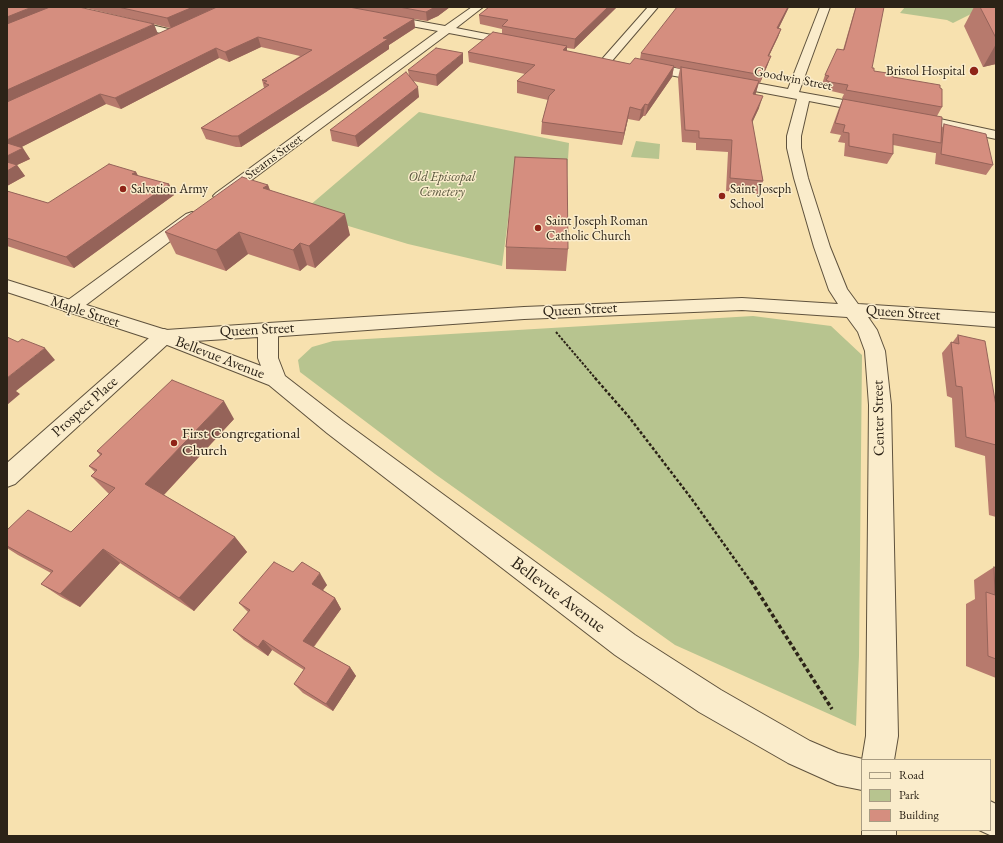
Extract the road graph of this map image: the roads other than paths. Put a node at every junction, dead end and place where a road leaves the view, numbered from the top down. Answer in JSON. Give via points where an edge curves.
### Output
{"nodes":[{"id":1,"x":325,"y":7,"type":"edge"},
{"id":2,"x":478,"y":7,"type":"edge"},
{"id":3,"x":653,"y":7,"type":"edge"},
{"id":4,"x":825,"y":7,"type":"edge"},
{"id":5,"x":113,"y":19,"type":"edge"},
{"id":6,"x":447,"y":30,"type":"junction"},
{"id":7,"x":159,"y":39,"type":"edge"},
{"id":8,"x":529,"y":45,"type":"edge"},
{"id":9,"x":798,"y":95,"type":"junction"},
{"id":10,"x":880,"y":111,"type":"edge"},
{"id":11,"x":903,"y":115,"type":"edge"},
{"id":12,"x":996,"y":135,"type":"edge"},
{"id":13,"x":7,"y":286,"type":"edge"},
{"id":14,"x":71,"y":307,"type":"junction"},
{"id":15,"x":852,"y":310,"type":"junction"},
{"id":16,"x":996,"y":320,"type":"edge"},
{"id":17,"x":268,"y":330,"type":"junction"},
{"id":18,"x":164,"y":336,"type":"junction"},
{"id":19,"x":276,"y":380,"type":"junction"},
{"id":20,"x":7,"y":477,"type":"edge"},
{"id":21,"x":878,"y":759,"type":"edge"},
{"id":22,"x":861,"y":774,"type":"edge"}],
"edges":[{"from":1,"to":6,"type":"street"},
{"from":2,"to":6,"type":"street","name":"Stearns Street"},
{"from":3,"to":9,"type":"street","name":"Goodwin Street","via":[[603,59]]},
{"from":4,"to":9,"type":"street","name":"Center Street"},
{"from":5,"to":7,"type":"street","via":[[177,31]]},
{"from":6,"to":8,"type":"street"},
{"from":6,"to":14,"type":"street","name":"Stearns Street"},
{"from":9,"to":10,"type":"street","name":"Goodwin Street"},
{"from":9,"to":15,"type":"street","name":"Center Street","via":[[794,132],[796,158],[832,274],[841,295]]},
{"from":11,"to":12,"type":"street"},
{"from":13,"to":14,"type":"street","name":"Maple Street"},
{"from":14,"to":18,"type":"street","name":"Maple Street"},
{"from":15,"to":16,"type":"street","name":"Queen Street"},
{"from":15,"to":17,"type":"street","name":"Queen Street","via":[[742,304],[539,312]]},
{"from":15,"to":21,"type":"street","name":"Center Street","via":[[870,336],[875,351],[879,382],[882,736]]},
{"from":17,"to":18,"type":"street","name":"Queen Street"},
{"from":17,"to":19,"type":"street","name":"Bellevue Avenue","via":[[268,358]]},
{"from":18,"to":19,"type":"street","name":"Bellevue Avenue"},
{"from":18,"to":20,"type":"street","name":"Prospect Place"},
{"from":19,"to":22,"type":"street","name":"Bellevue Avenue","via":[[626,645],[710,701],[799,752],[837,769]]}]}
